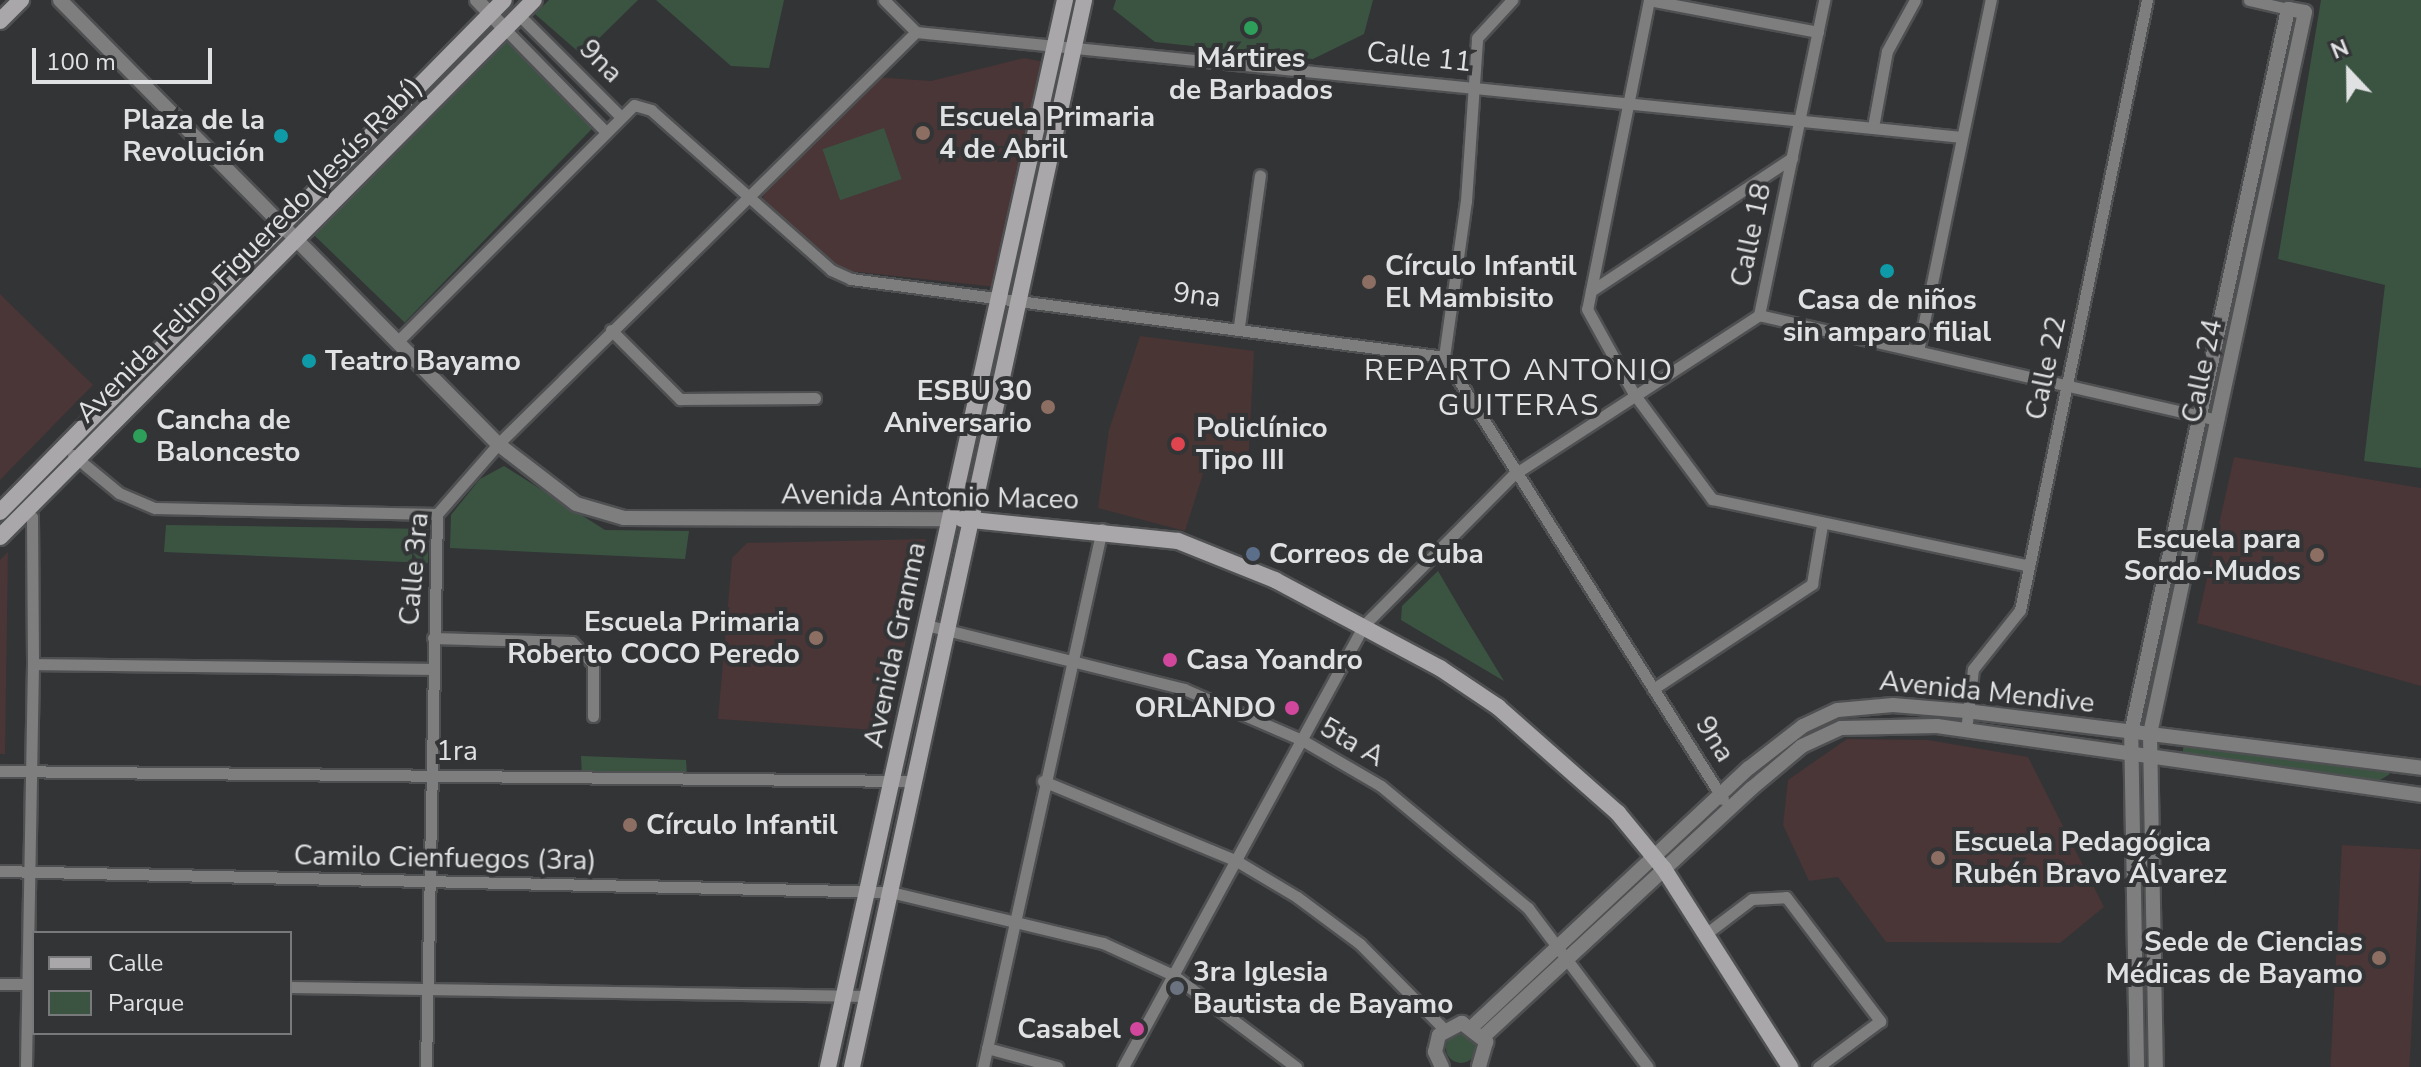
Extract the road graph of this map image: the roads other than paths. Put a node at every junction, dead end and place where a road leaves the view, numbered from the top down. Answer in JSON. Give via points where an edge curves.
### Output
{"nodes":[{"id":1,"x":21,"y":0,"type":"edge"},
{"id":2,"x":60,"y":0,"type":"edge"},
{"id":3,"x":477,"y":0,"type":"edge"},
{"id":4,"x":504,"y":0,"type":"edge"},
{"id":5,"x":534,"y":0,"type":"edge"},
{"id":6,"x":884,"y":0,"type":"edge"},
{"id":7,"x":1065,"y":0,"type":"edge"},
{"id":8,"x":1084,"y":0,"type":"edge"},
{"id":9,"x":1512,"y":0,"type":"edge"},
{"id":10,"x":1649,"y":0,"type":"edge"},
{"id":11,"x":1824,"y":0,"type":"edge"},
{"id":12,"x":1915,"y":0,"type":"edge"},
{"id":13,"x":1991,"y":0,"type":"edge"},
{"id":14,"x":2147,"y":0,"type":"edge"},
{"id":15,"x":2249,"y":0,"type":"edge"},
{"id":16,"x":2289,"y":5,"type":"edge"},
{"id":17,"x":490,"y":14,"type":"junction"},
{"id":18,"x":519,"y":15,"type":"junction"},
{"id":19,"x":0,"y":21,"type":"edge"},
{"id":20,"x":505,"y":29,"type":"junction"},
{"id":21,"x":916,"y":32,"type":"junction"},
{"id":22,"x":1818,"y":32,"type":"junction"},
{"id":23,"x":1055,"y":45,"type":"junction"},
{"id":24,"x":1073,"y":48,"type":"junction"},
{"id":25,"x":1470,"y":86,"type":"junction"},
{"id":26,"x":1628,"y":105,"type":"junction"},
{"id":27,"x":619,"y":115,"type":"junction"},
{"id":28,"x":1800,"y":121,"type":"junction"},
{"id":29,"x":1873,"y":127,"type":"junction"},
{"id":30,"x":604,"y":130,"type":"junction"},
{"id":31,"x":1962,"y":137,"type":"junction"},
{"id":32,"x":1792,"y":158,"type":"junction"},
{"id":33,"x":1260,"y":175,"type":"dead end"},
{"id":34,"x":747,"y":193,"type":"junction"},
{"id":35,"x":282,"y":225,"type":"junction"},
{"id":36,"x":295,"y":240,"type":"junction"},
{"id":37,"x":1591,"y":291,"type":"junction"},
{"id":38,"x":999,"y":298,"type":"junction"},
{"id":39,"x":1018,"y":301,"type":"junction"},
{"id":40,"x":1759,"y":315,"type":"junction"},
{"id":41,"x":1239,"y":326,"type":"junction"},
{"id":42,"x":611,"y":330,"type":"junction"},
{"id":43,"x":397,"y":342,"type":"junction"},
{"id":44,"x":1918,"y":351,"type":"junction"},
{"id":45,"x":1444,"y":357,"type":"junction"},
{"id":46,"x":2068,"y":381,"type":"junction"},
{"id":47,"x":1634,"y":394,"type":"junction"},
{"id":48,"x":815,"y":398,"type":"dead end"},
{"id":49,"x":2199,"y":414,"type":"junction"},
{"id":50,"x":2218,"y":420,"type":"junction"},
{"id":51,"x":498,"y":444,"type":"junction"},
{"id":52,"x":64,"y":447,"type":"junction"},
{"id":53,"x":78,"y":459,"type":"junction"},
{"id":54,"x":1513,"y":475,"type":"junction"},
{"id":55,"x":0,"y":512,"type":"edge"},
{"id":56,"x":26,"y":512,"type":"junction"},
{"id":57,"x":437,"y":514,"type":"junction"},
{"id":58,"x":950,"y":519,"type":"junction"},
{"id":59,"x":971,"y":519,"type":"junction"},
{"id":60,"x":1822,"y":525,"type":"junction"},
{"id":61,"x":1102,"y":528,"type":"junction"},
{"id":62,"x":0,"y":537,"type":"edge"},
{"id":63,"x":2029,"y":566,"type":"junction"},
{"id":64,"x":926,"y":625,"type":"junction"},
{"id":65,"x":1364,"y":625,"type":"junction"},
{"id":66,"x":947,"y":630,"type":"junction"},
{"id":67,"x":433,"y":638,"type":"junction"},
{"id":68,"x":1072,"y":657,"type":"junction"},
{"id":69,"x":33,"y":664,"type":"junction"},
{"id":70,"x":432,"y":669,"type":"junction"},
{"id":71,"x":1653,"y":689,"type":"junction"},
{"id":72,"x":1966,"y":711,"type":"junction"},
{"id":73,"x":593,"y":716,"type":"dead end"},
{"id":74,"x":1966,"y":731,"type":"junction"},
{"id":75,"x":2131,"y":733,"type":"junction"},
{"id":76,"x":2150,"y":734,"type":"junction"},
{"id":77,"x":1302,"y":740,"type":"junction"},
{"id":78,"x":2130,"y":755,"type":"junction"},
{"id":79,"x":2148,"y":758,"type":"junction"},
{"id":80,"x":2421,"y":768,"type":"edge"},
{"id":81,"x":0,"y":771,"type":"edge"},
{"id":82,"x":30,"y":772,"type":"junction"},
{"id":83,"x":431,"y":775,"type":"junction"},
{"id":84,"x":892,"y":779,"type":"junction"},
{"id":85,"x":914,"y":781,"type":"junction"},
{"id":86,"x":1043,"y":781,"type":"junction"},
{"id":87,"x":1720,"y":795,"type":"junction"},
{"id":88,"x":2421,"y":795,"type":"edge"},
{"id":89,"x":1730,"y":808,"type":"junction"},
{"id":90,"x":1235,"y":860,"type":"junction"},
{"id":91,"x":1659,"y":863,"type":"junction"},
{"id":92,"x":0,"y":871,"type":"edge"},
{"id":93,"x":28,"y":872,"type":"junction"},
{"id":94,"x":430,"y":883,"type":"junction"},
{"id":95,"x":868,"y":890,"type":"junction"},
{"id":96,"x":890,"y":892,"type":"junction"},
{"id":97,"x":1013,"y":916,"type":"junction"},
{"id":98,"x":1707,"y":933,"type":"junction"},
{"id":99,"x":1564,"y":951,"type":"junction"},
{"id":100,"x":1173,"y":975,"type":"junction"},
{"id":101,"x":0,"y":984,"type":"edge"},
{"id":102,"x":30,"y":984,"type":"edge"},
{"id":103,"x":292,"y":987,"type":"edge"},
{"id":104,"x":427,"y":989,"type":"junction"},
{"id":105,"x":845,"y":992,"type":"junction"},
{"id":106,"x":867,"y":996,"type":"junction"},
{"id":107,"x":1444,"y":1029,"type":"junction"},
{"id":108,"x":1478,"y":1031,"type":"junction"},
{"id":109,"x":987,"y":1048,"type":"junction"},
{"id":110,"x":1436,"y":1065,"type":"edge"},
{"id":111,"x":1481,"y":1066,"type":"edge"},
{"id":112,"x":26,"y":1067,"type":"edge"},
{"id":113,"x":426,"y":1067,"type":"edge"},
{"id":114,"x":828,"y":1067,"type":"edge"},
{"id":115,"x":852,"y":1067,"type":"edge"},
{"id":116,"x":983,"y":1067,"type":"edge"},
{"id":117,"x":1057,"y":1067,"type":"edge"},
{"id":118,"x":1123,"y":1067,"type":"edge"},
{"id":119,"x":1296,"y":1067,"type":"edge"},
{"id":120,"x":1648,"y":1067,"type":"edge"},
{"id":121,"x":1790,"y":1067,"type":"edge"},
{"id":122,"x":1818,"y":1067,"type":"edge"},
{"id":123,"x":2137,"y":1067,"type":"edge"},
{"id":124,"x":2156,"y":1067,"type":"edge"}],
"edges":[{"from":1,"to":19,"type":"main road"},
{"from":2,"to":35,"type":"street","name":"Avenida Antonio Maceo"},
{"from":3,"to":17,"type":"street","name":"9na"},
{"from":4,"to":17,"type":"main road","name":"Avenida Felino Figueredo (Jesús Rabí)"},
{"from":4,"to":18,"type":"street"},
{"from":5,"to":18,"type":"main road","name":"Avenida Felino Figueredo (Jesús Rabí)"},
{"from":6,"to":21,"type":"street"},
{"from":7,"to":23,"type":"main road","name":"Avenida Granma"},
{"from":8,"to":24,"type":"main road","name":"Avenida Granma"},
{"from":9,"to":25,"type":"street","via":[[1477,38]]},
{"from":10,"to":22,"type":"street"},
{"from":10,"to":26,"type":"street"},
{"from":11,"to":22,"type":"street","name":"Calle 18"},
{"from":12,"to":29,"type":"street","via":[[1887,51]]},
{"from":13,"to":31,"type":"street"},
{"from":14,"to":46,"type":"street","name":"Calle 22"},
{"from":15,"to":16,"type":"street"},
{"from":16,"to":49,"type":"street","name":"Calle 24"},
{"from":16,"to":50,"type":"street","name":"Calle 24","via":[[2305,12]]},
{"from":17,"to":20,"type":"street","name":"9na"},
{"from":17,"to":35,"type":"main road","name":"Avenida Felino Figueredo (Jesús Rabí)"},
{"from":18,"to":20,"type":"main road","name":"Avenida Felino Figueredo (Jesús Rabí)"},
{"from":18,"to":27,"type":"street","name":"9na"},
{"from":20,"to":30,"type":"street","name":"9na"},
{"from":20,"to":36,"type":"main road","name":"Avenida Felino Figueredo (Jesús Rabí)"},
{"from":21,"to":23,"type":"street","name":"Calle 11"},
{"from":21,"to":34,"type":"street","name":"Calle 3ra"},
{"from":22,"to":28,"type":"street","name":"Calle 18"},
{"from":23,"to":24,"type":"street","name":"Calle 11"},
{"from":23,"to":38,"type":"main road","name":"Avenida Granma"},
{"from":24,"to":25,"type":"street","name":"Calle 11"},
{"from":24,"to":39,"type":"main road","name":"Avenida Granma"},
{"from":25,"to":26,"type":"street","name":"Calle 11"},
{"from":25,"to":45,"type":"street","via":[[1466,201]]},
{"from":26,"to":28,"type":"street","name":"Calle 11"},
{"from":26,"to":37,"type":"street"},
{"from":27,"to":30,"type":"street"},
{"from":27,"to":34,"type":"street","name":"9na","via":[[634,105],[651,110]]},
{"from":28,"to":29,"type":"street","name":"Calle 11"},
{"from":28,"to":32,"type":"street","name":"Calle 18"},
{"from":29,"to":31,"type":"street","name":"Calle 11"},
{"from":30,"to":43,"type":"street"},
{"from":31,"to":44,"type":"street"},
{"from":32,"to":37,"type":"street"},
{"from":32,"to":40,"type":"street","name":"Calle 18"},
{"from":33,"to":41,"type":"street"},
{"from":34,"to":38,"type":"street","name":"9na","via":[[831,270],[851,279]]},
{"from":34,"to":42,"type":"street","name":"Calle 3ra"},
{"from":35,"to":36,"type":"street","name":"Avenida Antonio Maceo"},
{"from":35,"to":52,"type":"main road","name":"Avenida Felino Figueredo (Jesús Rabí)"},
{"from":36,"to":43,"type":"street","name":"Avenida Antonio Maceo"},
{"from":36,"to":53,"type":"main road","name":"Avenida Felino Figueredo (Jesús Rabí)"},
{"from":37,"to":47,"type":"street","via":[[1587,309]]},
{"from":38,"to":39,"type":"street","name":"9na"},
{"from":38,"to":58,"type":"main road","name":"Avenida Granma"},
{"from":39,"to":41,"type":"street","name":"9na"},
{"from":39,"to":59,"type":"main road","name":"Avenida Granma"},
{"from":40,"to":44,"type":"street"},
{"from":40,"to":47,"type":"street","name":"Calle 18"},
{"from":41,"to":45,"type":"street","name":"9na"},
{"from":42,"to":48,"type":"street","via":[[680,399]]},
{"from":42,"to":51,"type":"street","name":"Calle 3ra"},
{"from":43,"to":51,"type":"street","name":"Avenida Antonio Maceo"},
{"from":44,"to":46,"type":"street"},
{"from":45,"to":54,"type":"street","name":"9na"},
{"from":46,"to":49,"type":"street"},
{"from":46,"to":63,"type":"street","name":"Calle 22"},
{"from":47,"to":54,"type":"street","name":"Calle 18"},
{"from":47,"to":60,"type":"street","via":[[1712,499]]},
{"from":49,"to":50,"type":"street"},
{"from":49,"to":75,"type":"street","name":"Calle 24"},
{"from":50,"to":76,"type":"street","name":"Calle 24"},
{"from":51,"to":57,"type":"street","name":"Calle 3ra"},
{"from":51,"to":58,"type":"street","name":"Avenida Antonio Maceo","via":[[576,504],[624,518]]},
{"from":52,"to":53,"type":"street"},
{"from":52,"to":55,"type":"main road","name":"Avenida Felino Figueredo (Jesús Rabí)"},
{"from":53,"to":56,"type":"main road","name":"Avenida Felino Figueredo (Jesús Rabí)"},
{"from":53,"to":57,"type":"street","via":[[119,493],[155,508]]},
{"from":54,"to":65,"type":"street","name":"Calle 18"},
{"from":54,"to":71,"type":"street","name":"9na"},
{"from":56,"to":62,"type":"main road","name":"Avenida Felino Figueredo (Jesús Rabí)"},
{"from":56,"to":69,"type":"street","via":[[32,517]]},
{"from":57,"to":67,"type":"street","name":"Calle 3ra"},
{"from":58,"to":59,"type":"main road","name":"Avenida Antonio Maceo"},
{"from":58,"to":64,"type":"main road","name":"Avenida Granma"},
{"from":59,"to":61,"type":"main road","name":"Avenida Antonio Maceo"},
{"from":59,"to":66,"type":"main road","name":"Avenida Granma"},
{"from":60,"to":63,"type":"street"},
{"from":60,"to":71,"type":"street","via":[[1812,584]]},
{"from":61,"to":65,"type":"main road","name":"Avenida Antonio Maceo","via":[[1178,541]]},
{"from":61,"to":68,"type":"street"},
{"from":63,"to":72,"type":"street","name":"Calle 22","via":[[2020,610],[1973,669]]},
{"from":64,"to":66,"type":"street","name":"5ta A"},
{"from":64,"to":84,"type":"main road","name":"Avenida Granma"},
{"from":65,"to":77,"type":"street","name":"Calle 18"},
{"from":65,"to":91,"type":"main road","name":"Avenida Antonio Maceo","via":[[1498,707],[1618,813]]},
{"from":66,"to":68,"type":"street","name":"5ta A"},
{"from":66,"to":85,"type":"main road","name":"Avenida Granma"},
{"from":67,"to":70,"type":"street","name":"Calle 3ra"},
{"from":67,"to":73,"type":"street","via":[[572,642],[593,664]]},
{"from":68,"to":77,"type":"street","name":"5ta A","via":[[1184,689]]},
{"from":68,"to":86,"type":"street"},
{"from":69,"to":70,"type":"street"},
{"from":69,"to":82,"type":"street"},
{"from":70,"to":83,"type":"street","name":"Calle 3ra"},
{"from":71,"to":87,"type":"street","name":"9na"},
{"from":72,"to":74,"type":"street","name":"Calle 22"},
{"from":72,"to":75,"type":"street","name":"Avenida Mendive"},
{"from":72,"to":87,"type":"street","name":"Avenida Mendive","via":[[1893,705],[1838,710],[1803,726]]},
{"from":74,"to":78,"type":"street","name":"Avenida Mendive"},
{"from":74,"to":89,"type":"street","name":"Avenida Mendive","via":[[1870,723],[1841,728],[1802,746]]},
{"from":75,"to":76,"type":"street","name":"Avenida Mendive"},
{"from":75,"to":78,"type":"street","name":"Calle 24"},
{"from":76,"to":79,"type":"street","name":"Calle 24"},
{"from":76,"to":80,"type":"street","name":"Avenida Mendive"},
{"from":77,"to":90,"type":"street","name":"Calle 18"},
{"from":77,"to":99,"type":"street","name":"5ta A","via":[[1439,827]]},
{"from":78,"to":79,"type":"street","name":"Avenida Mendive"},
{"from":78,"to":123,"type":"street","name":"Calle 24"},
{"from":79,"to":88,"type":"street","name":"Avenida Mendive"},
{"from":79,"to":124,"type":"street","name":"Calle 24"},
{"from":81,"to":82,"type":"street","name":"1ra"},
{"from":82,"to":83,"type":"street","name":"1ra"},
{"from":82,"to":93,"type":"street"},
{"from":83,"to":84,"type":"street","name":"1ra"},
{"from":83,"to":94,"type":"street","name":"Calle 3ra"},
{"from":84,"to":85,"type":"street","name":"1ra"},
{"from":84,"to":95,"type":"main road","name":"Avenida Granma"},
{"from":85,"to":96,"type":"main road","name":"Avenida Granma"},
{"from":86,"to":90,"type":"street"},
{"from":86,"to":97,"type":"street"},
{"from":87,"to":89,"type":"street","name":"9na"},
{"from":87,"to":91,"type":"street","name":"Avenida Mendive"},
{"from":89,"to":91,"type":"street","name":"Avenida Mendive"},
{"from":90,"to":100,"type":"street","name":"Calle 18"},
{"from":90,"to":107,"type":"street","via":[[1360,944]]},
{"from":91,"to":98,"type":"main road","name":"Avenida Antonio Maceo"},
{"from":91,"to":99,"type":"street","name":"Avenida Mendive"},
{"from":92,"to":93,"type":"street","name":"Camilo Cienfuegos (3ra)"},
{"from":93,"to":94,"type":"street","name":"Camilo Cienfuegos (3ra)"},
{"from":93,"to":102,"type":"street"},
{"from":94,"to":95,"type":"street","name":"Camilo Cienfuegos (3ra)"},
{"from":94,"to":104,"type":"street","name":"Calle 3ra"},
{"from":95,"to":96,"type":"street","name":"Camilo Cienfuegos (3ra)"},
{"from":95,"to":105,"type":"main road","name":"Avenida Granma"},
{"from":96,"to":97,"type":"street","name":"Camilo Cienfuegos (3ra)"},
{"from":96,"to":106,"type":"main road","name":"Avenida Granma"},
{"from":97,"to":100,"type":"street","name":"Camilo Cienfuegos (3ra)","via":[[1103,943]]},
{"from":97,"to":109,"type":"street"},
{"from":98,"to":121,"type":"main road","name":"Avenida Antonio Maceo"},
{"from":98,"to":122,"type":"street","via":[[1752,899],[1786,897],[1880,1021]]},
{"from":99,"to":108,"type":"street","name":"Avenida Mendive"},
{"from":99,"to":120,"type":"street","name":"5ta A"},
{"from":100,"to":118,"type":"street","name":"Calle 18"},
{"from":100,"to":119,"type":"street","name":"Camilo Cienfuegos (3ra)"},
{"from":101,"to":102,"type":"street"},
{"from":102,"to":112,"type":"street"},
{"from":103,"to":104,"type":"street"},
{"from":104,"to":105,"type":"street"},
{"from":104,"to":113,"type":"street","name":"Calle 3ra"},
{"from":105,"to":106,"type":"street"},
{"from":105,"to":114,"type":"main road","name":"Avenida Granma"},
{"from":106,"to":115,"type":"main road","name":"Avenida Granma"},
{"from":107,"to":108,"type":"street"},
{"from":107,"to":110,"type":"street"},
{"from":108,"to":111,"type":"street"},
{"from":109,"to":116,"type":"street"},
{"from":109,"to":117,"type":"street"}]}
